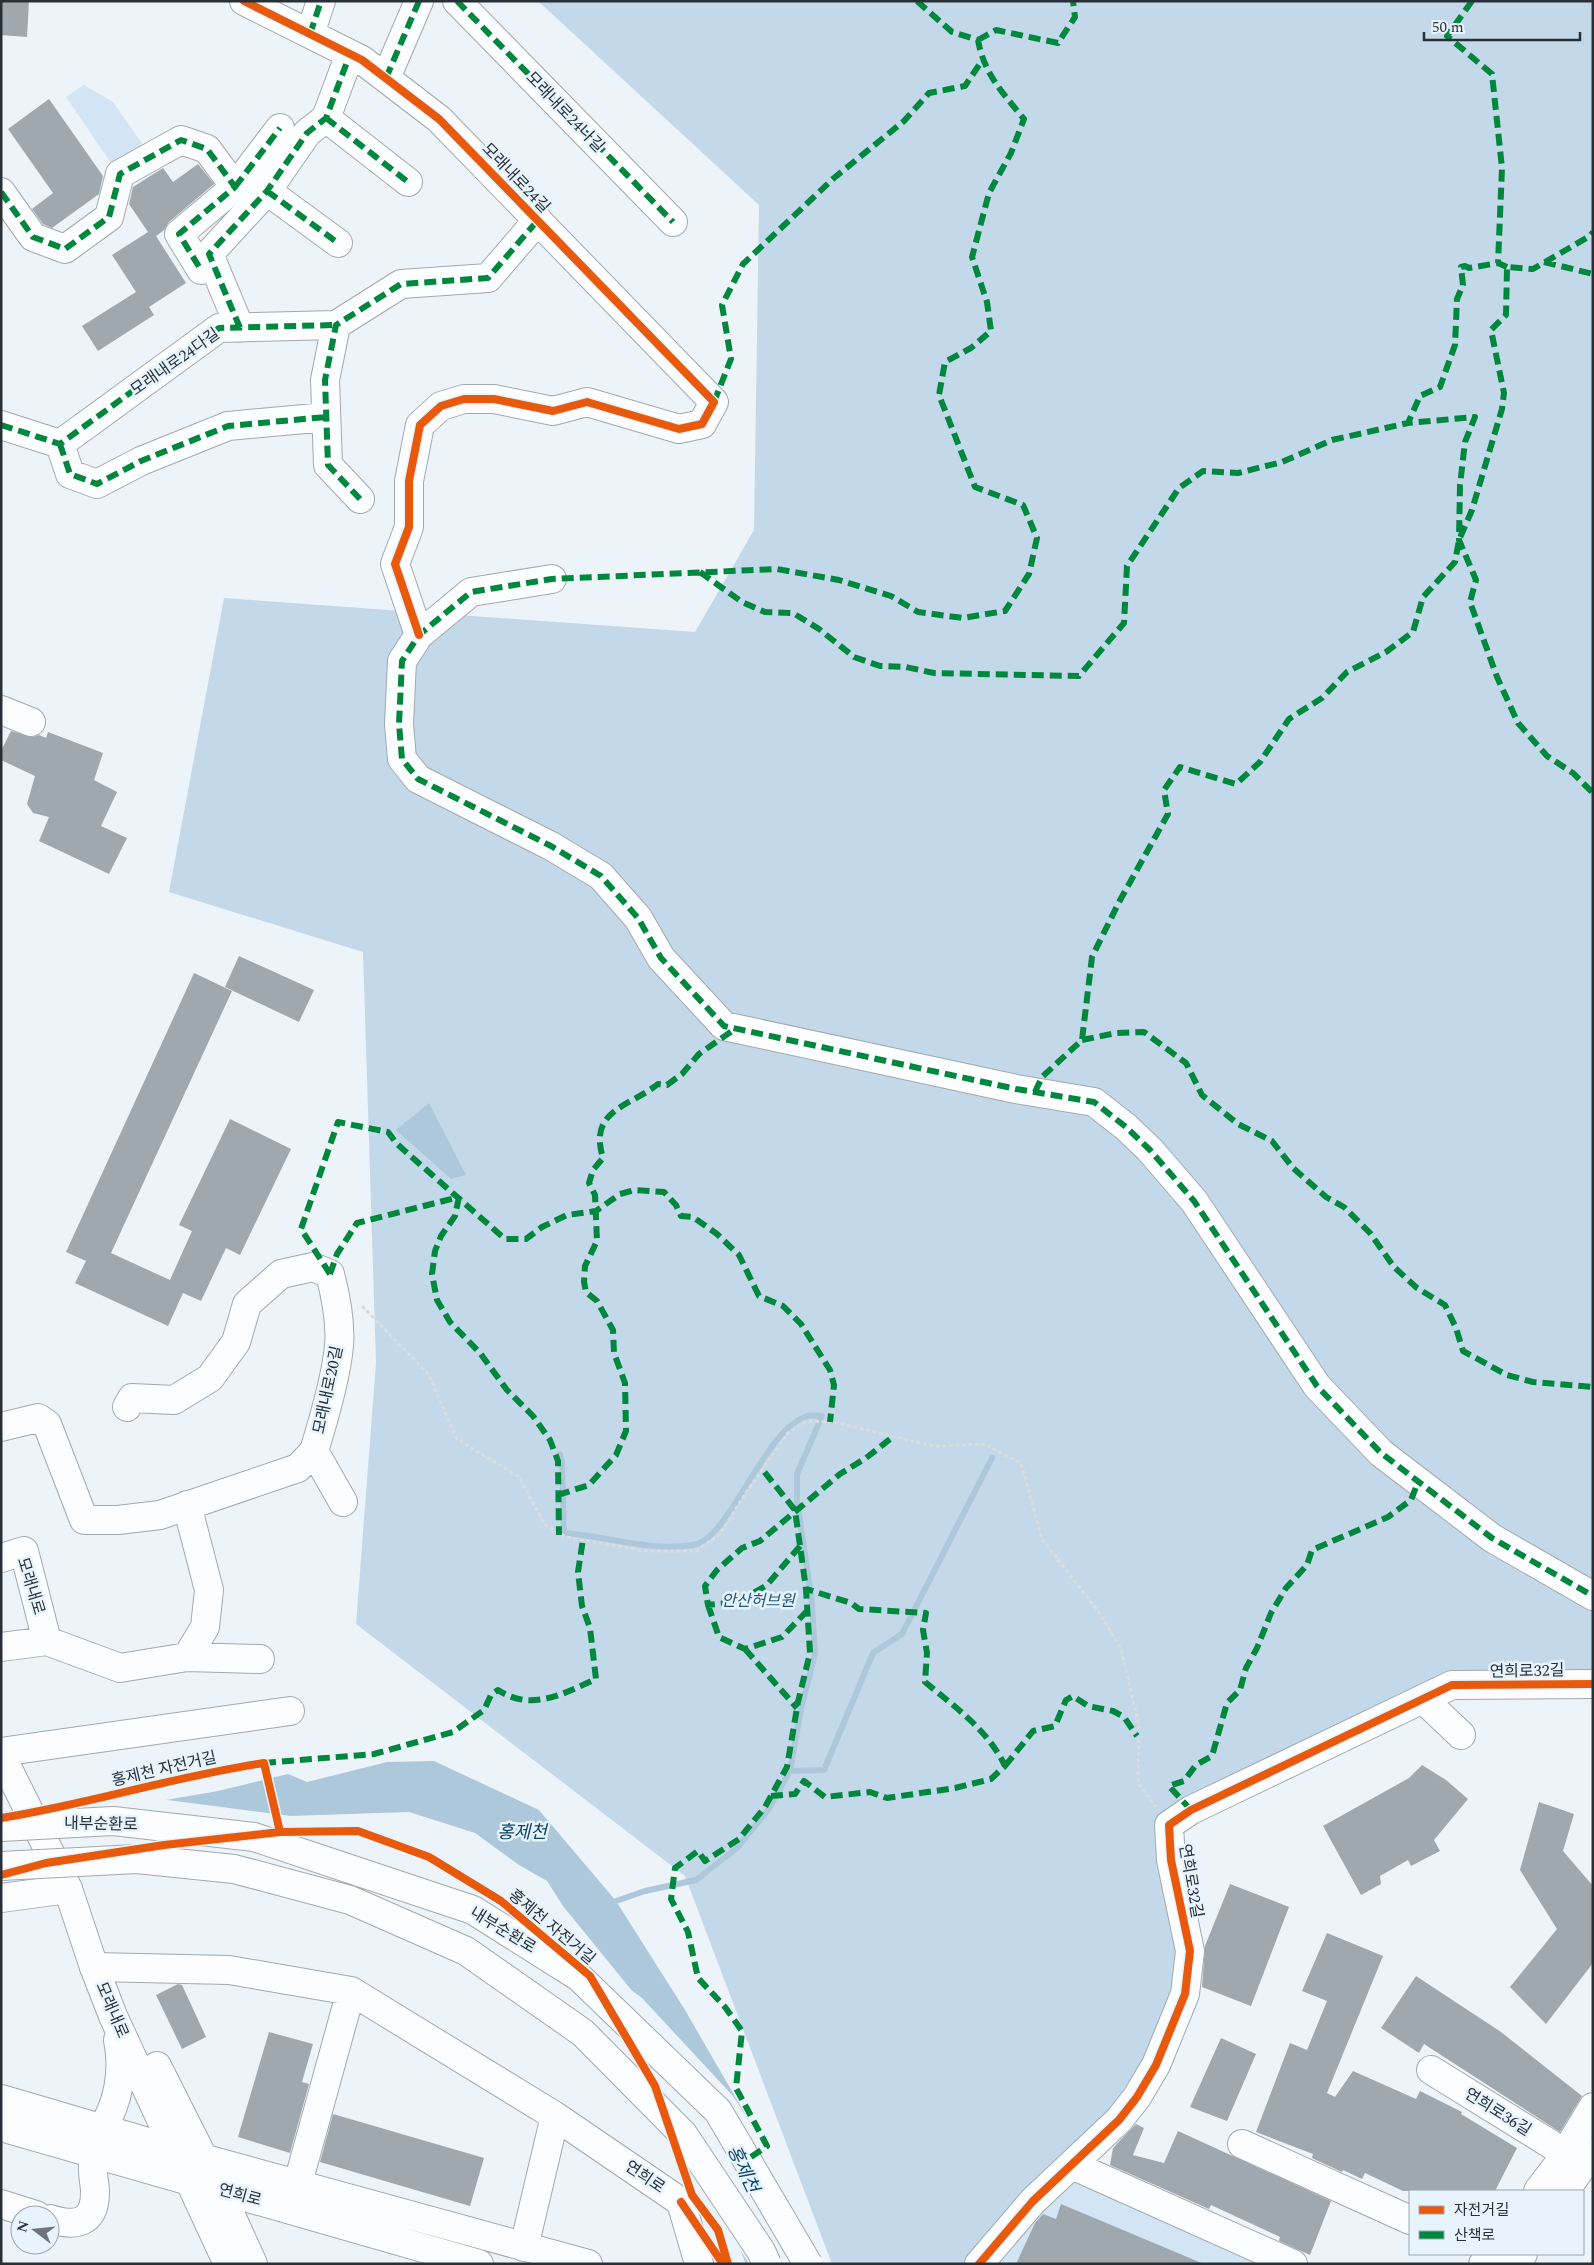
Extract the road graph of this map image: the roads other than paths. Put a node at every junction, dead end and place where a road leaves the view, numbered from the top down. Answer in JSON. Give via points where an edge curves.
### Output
{"nodes":[{"id":1,"x":244,"y":1,"type":"edge"},
{"id":2,"x":321,"y":1,"type":"edge"},
{"id":3,"x":419,"y":1,"type":"edge"},
{"id":4,"x":457,"y":1,"type":"edge"},
{"id":5,"x":310,"y":34,"type":"junction"},
{"id":6,"x":350,"y":54,"type":"junction"},
{"id":7,"x":386,"y":78,"type":"junction"},
{"id":8,"x":326,"y":118,"type":"junction"},
{"id":9,"x":280,"y":128,"type":"dead end"},
{"id":10,"x":408,"y":182,"type":"dead end"},
{"id":11,"x":235,"y":187,"type":"junction"},
{"id":12,"x":268,"y":191,"type":"junction"},
{"id":13,"x":1,"y":192,"type":"edge"},
{"id":14,"x":538,"y":220,"type":"junction"},
{"id":15,"x":673,"y":222,"type":"dead end"},
{"id":16,"x":338,"y":243,"type":"dead end"},
{"id":17,"x":201,"y":270,"type":"dead end"},
{"id":18,"x":336,"y":325,"type":"junction"},
{"id":19,"x":240,"y":328,"type":"junction"},
{"id":20,"x":326,"y":417,"type":"junction"},
{"id":21,"x":1,"y":425,"type":"edge"},
{"id":22,"x":60,"y":444,"type":"junction"},
{"id":23,"x":360,"y":499,"type":"dead end"},
{"id":24,"x":552,"y":579,"type":"dead end"},
{"id":25,"x":419,"y":635,"type":"junction"},
{"id":26,"x":1,"y":710,"type":"edge"},
{"id":27,"x":31,"y":722,"type":"dead end"},
{"id":28,"x":127,"y":1407,"type":"dead end"},
{"id":29,"x":1,"y":1427,"type":"edge"},
{"id":30,"x":314,"y":1451,"type":"junction"},
{"id":31,"x":343,"y":1502,"type":"dead end"},
{"id":32,"x":187,"y":1506,"type":"junction"},
{"id":33,"x":1,"y":1558,"type":"edge"},
{"id":34,"x":1593,"y":1596,"type":"edge"},
{"id":35,"x":47,"y":1641,"type":"junction"},
{"id":36,"x":1,"y":1647,"type":"edge"},
{"id":37,"x":187,"y":1657,"type":"junction"},
{"id":38,"x":260,"y":1659,"type":"dead end"},
{"id":39,"x":1593,"y":1684,"type":"edge"},
{"id":40,"x":1423,"y":1700,"type":"junction"},
{"id":41,"x":290,"y":1711,"type":"dead end"},
{"id":42,"x":1461,"y":1735,"type":"dead end"},
{"id":43,"x":1,"y":1754,"type":"edge"},
{"id":44,"x":1,"y":1827,"type":"edge"},
{"id":45,"x":1,"y":1866,"type":"edge"},
{"id":46,"x":66,"y":1885,"type":"junction"},
{"id":47,"x":1,"y":1898,"type":"edge"},
{"id":48,"x":94,"y":1967,"type":"junction"},
{"id":49,"x":351,"y":1992,"type":"junction"},
{"id":50,"x":114,"y":2016,"type":"junction"},
{"id":51,"x":1431,"y":2070,"type":"dead end"},
{"id":52,"x":1,"y":2099,"type":"edge"},
{"id":53,"x":1593,"y":2107,"type":"edge"},
{"id":54,"x":555,"y":2116,"type":"junction"},
{"id":55,"x":1,"y":2127,"type":"edge"},
{"id":56,"x":103,"y":2127,"type":"junction"},
{"id":57,"x":1242,"y":2144,"type":"dead end"},
{"id":58,"x":176,"y":2150,"type":"junction"},
{"id":59,"x":1593,"y":2151,"type":"edge"},
{"id":60,"x":96,"y":2153,"type":"junction"},
{"id":61,"x":1565,"y":2153,"type":"junction"},
{"id":62,"x":202,"y":2158,"type":"junction"},
{"id":63,"x":1072,"y":2165,"type":"junction"},
{"id":64,"x":189,"y":2181,"type":"junction"},
{"id":65,"x":298,"y":2183,"type":"junction"},
{"id":66,"x":219,"y":2189,"type":"junction"},
{"id":67,"x":1539,"y":2190,"type":"edge"},
{"id":68,"x":1566,"y":2190,"type":"edge"},
{"id":69,"x":1409,"y":2220,"type":"edge"},
{"id":70,"x":60,"y":2223,"type":"edge"},
{"id":71,"x":524,"y":2247,"type":"junction"},
{"id":72,"x":233,"y":2263,"type":"edge"},
{"id":73,"x":480,"y":2264,"type":"edge"},
{"id":74,"x":588,"y":2264,"type":"edge"},
{"id":75,"x":699,"y":2264,"type":"edge"},
{"id":76,"x":766,"y":2264,"type":"edge"},
{"id":77,"x":808,"y":2264,"type":"edge"},
{"id":78,"x":979,"y":2264,"type":"edge"},
{"id":79,"x":1293,"y":2264,"type":"edge"}],
"edges":[{"from":1,"to":5,"type":"main road","name":"모래내로24길"},
{"from":2,"to":5,"type":"main road"},
{"from":3,"to":7,"type":"main road"},
{"from":4,"to":15,"type":"main road","name":"모래내로24나길"},
{"from":5,"to":6,"type":"main road","name":"모래내로24길"},
{"from":6,"to":7,"type":"main road","name":"모래내로24길"},
{"from":6,"to":8,"type":"main road"},
{"from":7,"to":14,"type":"main road","name":"모래내로24길","via":[[439,119]]},
{"from":8,"to":10,"type":"main road"},
{"from":8,"to":12,"type":"main road","via":[[307,133]]},
{"from":9,"to":11,"type":"main road"},
{"from":11,"to":13,"type":"main road","via":[[207,149],[181,140],[120,174],[109,217],[65,249],[33,237]]},
{"from":11,"to":17,"type":"main road","via":[[179,234]]},
{"from":12,"to":16,"type":"main road"},
{"from":12,"to":19,"type":"main road","via":[[209,254]]},
{"from":14,"to":18,"type":"main road","via":[[488,278],[401,284]]},
{"from":14,"to":25,"type":"main road","name":"모래내로24길","via":[[714,402],[702,424],[679,429],[588,402],[553,411],[494,399],[464,399],[440,406],[420,425],[409,480],[409,527],[395,564]]},
{"from":18,"to":19,"type":"main road","name":"모래내로24다길"},
{"from":18,"to":20,"type":"main road","via":[[325,380]]},
{"from":19,"to":22,"type":"main road","name":"모래내로24다길","via":[[219,328]]},
{"from":20,"to":22,"type":"main road","via":[[228,426],[141,461],[97,484],[70,474]]},
{"from":20,"to":23,"type":"main road","via":[[328,465]]},
{"from":21,"to":22,"type":"main road"},
{"from":24,"to":25,"type":"main road","via":[[471,592]]},
{"from":25,"to":34,"type":"main road","via":[[402,662],[399,724],[402,759],[418,779],[551,846],[601,876],[638,918],[662,958],[724,1026],[1006,1087],[1094,1102],[1150,1150],[1194,1201],[1317,1386],[1381,1453],[1492,1538]]},
{"from":26,"to":27,"type":"main road"},
{"from":28,"to":30,"type":"main road","name":"모래내로20길","via":[[132,1398],[174,1400],[210,1378],[236,1342],[247,1304],[281,1274],[313,1267],[330,1274],[337,1304],[339,1346]]},
{"from":29,"to":32,"type":"main road","name":"모래내로20길","via":[[38,1418],[47,1424],[84,1520],[160,1515]]},
{"from":30,"to":31,"type":"main road","name":"모래내로20길"},
{"from":30,"to":32,"type":"main road","name":"모래내로20길","via":[[298,1468]]},
{"from":32,"to":37,"type":"main road","via":[[209,1590],[206,1627]]},
{"from":33,"to":35,"type":"main road","name":"모래내로","via":[[24,1551]]},
{"from":35,"to":36,"type":"main road"},
{"from":35,"to":37,"type":"main road","via":[[120,1668]]},
{"from":37,"to":38,"type":"main road"},
{"from":39,"to":40,"type":"main road","name":"연희로32길","via":[[1452,1685]]},
{"from":40,"to":42,"type":"main road"},
{"from":40,"to":63,"type":"main road","name":"연희로32길","via":[[1191,1810],[1169,1825],[1171,1860],[1190,1951],[1185,1994],[1156,2065],[1137,2097],[1119,2120]]},
{"from":41,"to":43,"type":"main road","name":"모래내로"},
{"from":43,"to":46,"type":"main road","name":"모래내로","bridge":true},
{"from":44,"to":77,"type":"main road","name":"내부순환로","bridge":true,"via":[[113,1820],[254,1837],[473,1910],[579,1977],[718,2111]]},
{"from":45,"to":76,"type":"main road","bridge":true,"via":[[137,1859],[234,1869],[350,1900],[466,1951],[583,2033],[682,2134],[761,2251]]},
{"from":46,"to":47,"type":"main road"},
{"from":46,"to":48,"type":"main road","name":"모래내로"},
{"from":48,"to":49,"type":"main road","name":"연희로","via":[[229,1970]]},
{"from":48,"to":50,"type":"main road","name":"모래내로"},
{"from":48,"to":62,"type":"main road","name":"모래내로","via":[[123,1997]]},
{"from":49,"to":54,"type":"main road","name":"연희로"},
{"from":49,"to":65,"type":"main road"},
{"from":50,"to":56,"type":"main road","via":[[121,2066],[117,2096]]},
{"from":50,"to":58,"type":"main road","name":"모래내로"},
{"from":51,"to":61,"type":"main road","name":"연희로36길"},
{"from":52,"to":56,"type":"main road","name":"연희로"},
{"from":53,"to":61,"type":"main road"},
{"from":54,"to":71,"type":"main road"},
{"from":54,"to":75,"type":"main road","name":"연희로","via":[[681,2202]]},
{"from":55,"to":60,"type":"main road","name":"연희로"},
{"from":56,"to":58,"type":"main road","name":"연희로"},
{"from":56,"to":60,"type":"main road"},
{"from":57,"to":69,"type":"main road"},
{"from":58,"to":62,"type":"main road","name":"연희로"},
{"from":58,"to":64,"type":"main road","name":"모래내로"},
{"from":59,"to":68,"type":"main road"},
{"from":60,"to":64,"type":"main road","name":"연희로"},
{"from":60,"to":70,"type":"main road","via":[[93,2166],[95,2198],[89,2214],[76,2224]]},
{"from":61,"to":67,"type":"main road"},
{"from":62,"to":65,"type":"main road","name":"연희로"},
{"from":62,"to":66,"type":"main road","name":"모래내로"},
{"from":63,"to":78,"type":"main road","name":"연희로32길","via":[[1033,2201]]},
{"from":63,"to":79,"type":"main road"},
{"from":64,"to":66,"type":"main road","name":"연희로"},
{"from":64,"to":72,"type":"main road","name":"모래내로"},
{"from":65,"to":71,"type":"main road","name":"연희로"},
{"from":66,"to":72,"type":"main road","name":"모래내로"},
{"from":66,"to":73,"type":"main road","name":"연희로"},
{"from":71,"to":74,"type":"main road","name":"연희로"}]}
